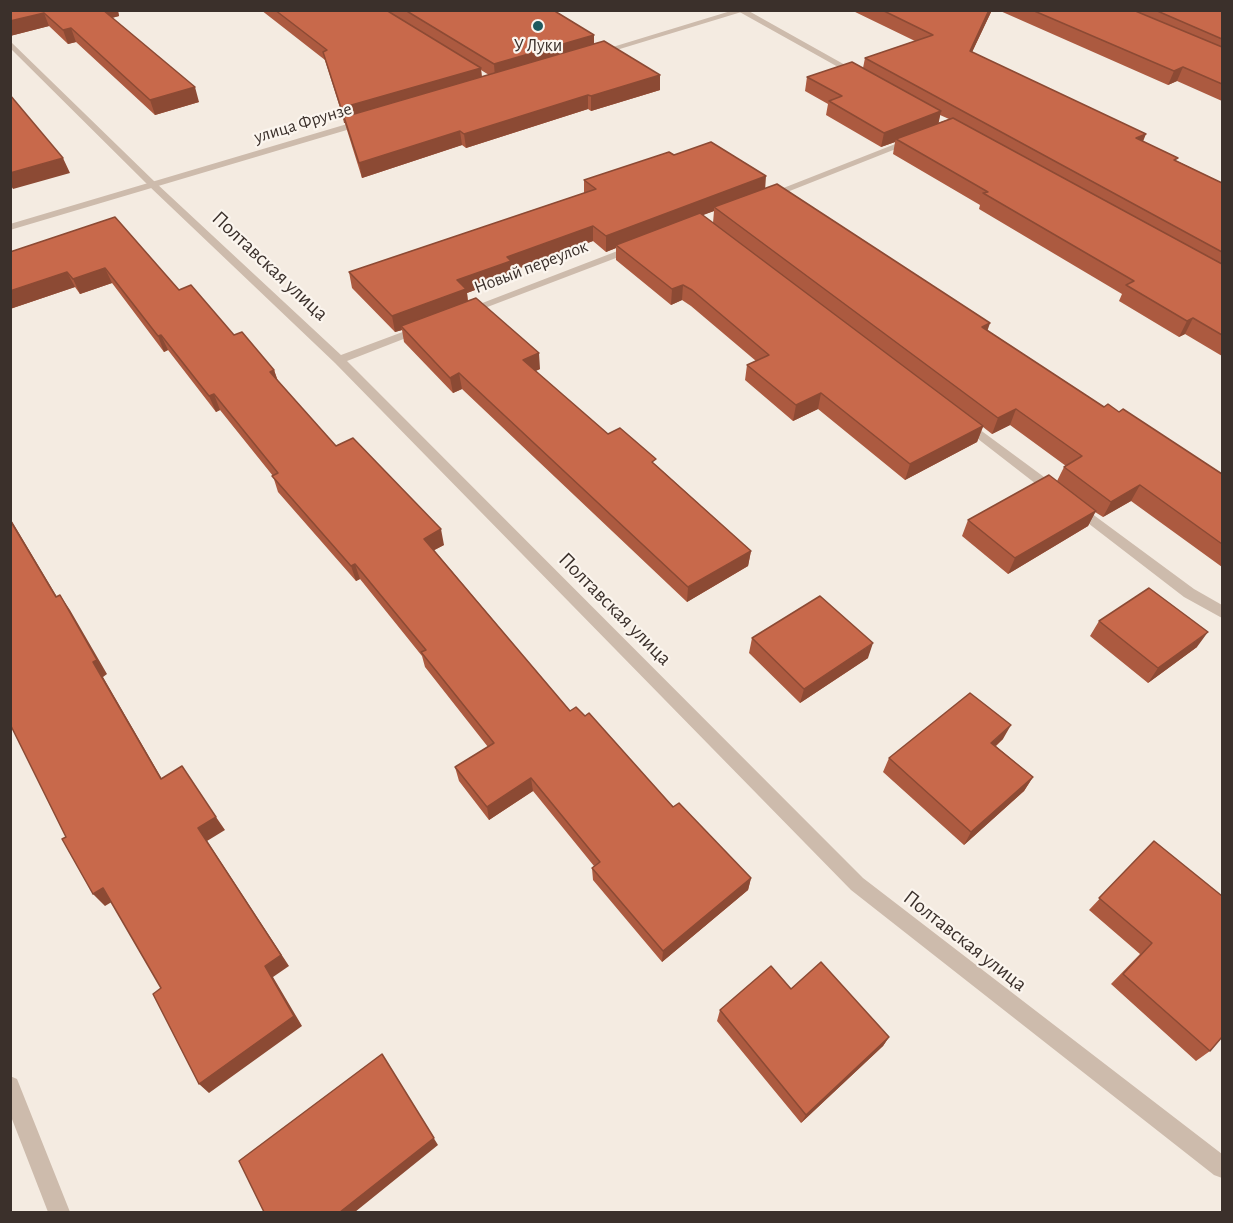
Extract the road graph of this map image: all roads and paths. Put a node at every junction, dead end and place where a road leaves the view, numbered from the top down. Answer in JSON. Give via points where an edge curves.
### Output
{"nodes":[{"id":1,"x":742,"y":11,"type":"edge"},
{"id":2,"x":10,"y":43,"type":"edge"},
{"id":3,"x":584,"y":57,"type":"edge"},
{"id":4,"x":867,"y":80,"type":"edge"},
{"id":5,"x":369,"y":120,"type":"edge"},
{"id":6,"x":919,"y":138,"type":"edge"},
{"id":7,"x":153,"y":185,"type":"junction"},
{"id":8,"x":756,"y":201,"type":"edge"},
{"id":9,"x":10,"y":227,"type":"edge"},
{"id":10,"x":646,"y":243,"type":"edge"},
{"id":11,"x":449,"y":318,"type":"edge"},
{"id":12,"x":427,"y":326,"type":"edge"},
{"id":13,"x":339,"y":360,"type":"junction"},
{"id":14,"x":954,"y":415,"type":"edge"},
{"id":15,"x":1222,"y":612,"type":"edge"},
{"id":16,"x":10,"y":1086,"type":"edge"},
{"id":17,"x":1222,"y":1167,"type":"edge"},
{"id":18,"x":58,"y":1212,"type":"edge"}],
"edges":[{"from":1,"to":3,"type":"street"},
{"from":1,"to":4,"type":"street"},
{"from":2,"to":7,"type":"street","name":"Полтавская улица"},
{"from":5,"to":7,"type":"street","name":"улица Фрунзе"},
{"from":6,"to":8,"type":"street"},
{"from":7,"to":9,"type":"street","name":"улица Фрунзе"},
{"from":7,"to":13,"type":"street","name":"Полтавская улица"},
{"from":10,"to":11,"type":"street","name":"Новый переулок"},
{"from":12,"to":13,"type":"street"},
{"from":13,"to":17,"type":"street","name":"Полтавская улица","via":[[857,884]]},
{"from":14,"to":15,"type":"street","via":[[1189,593]]},
{"from":16,"to":18,"type":"street"}]}
